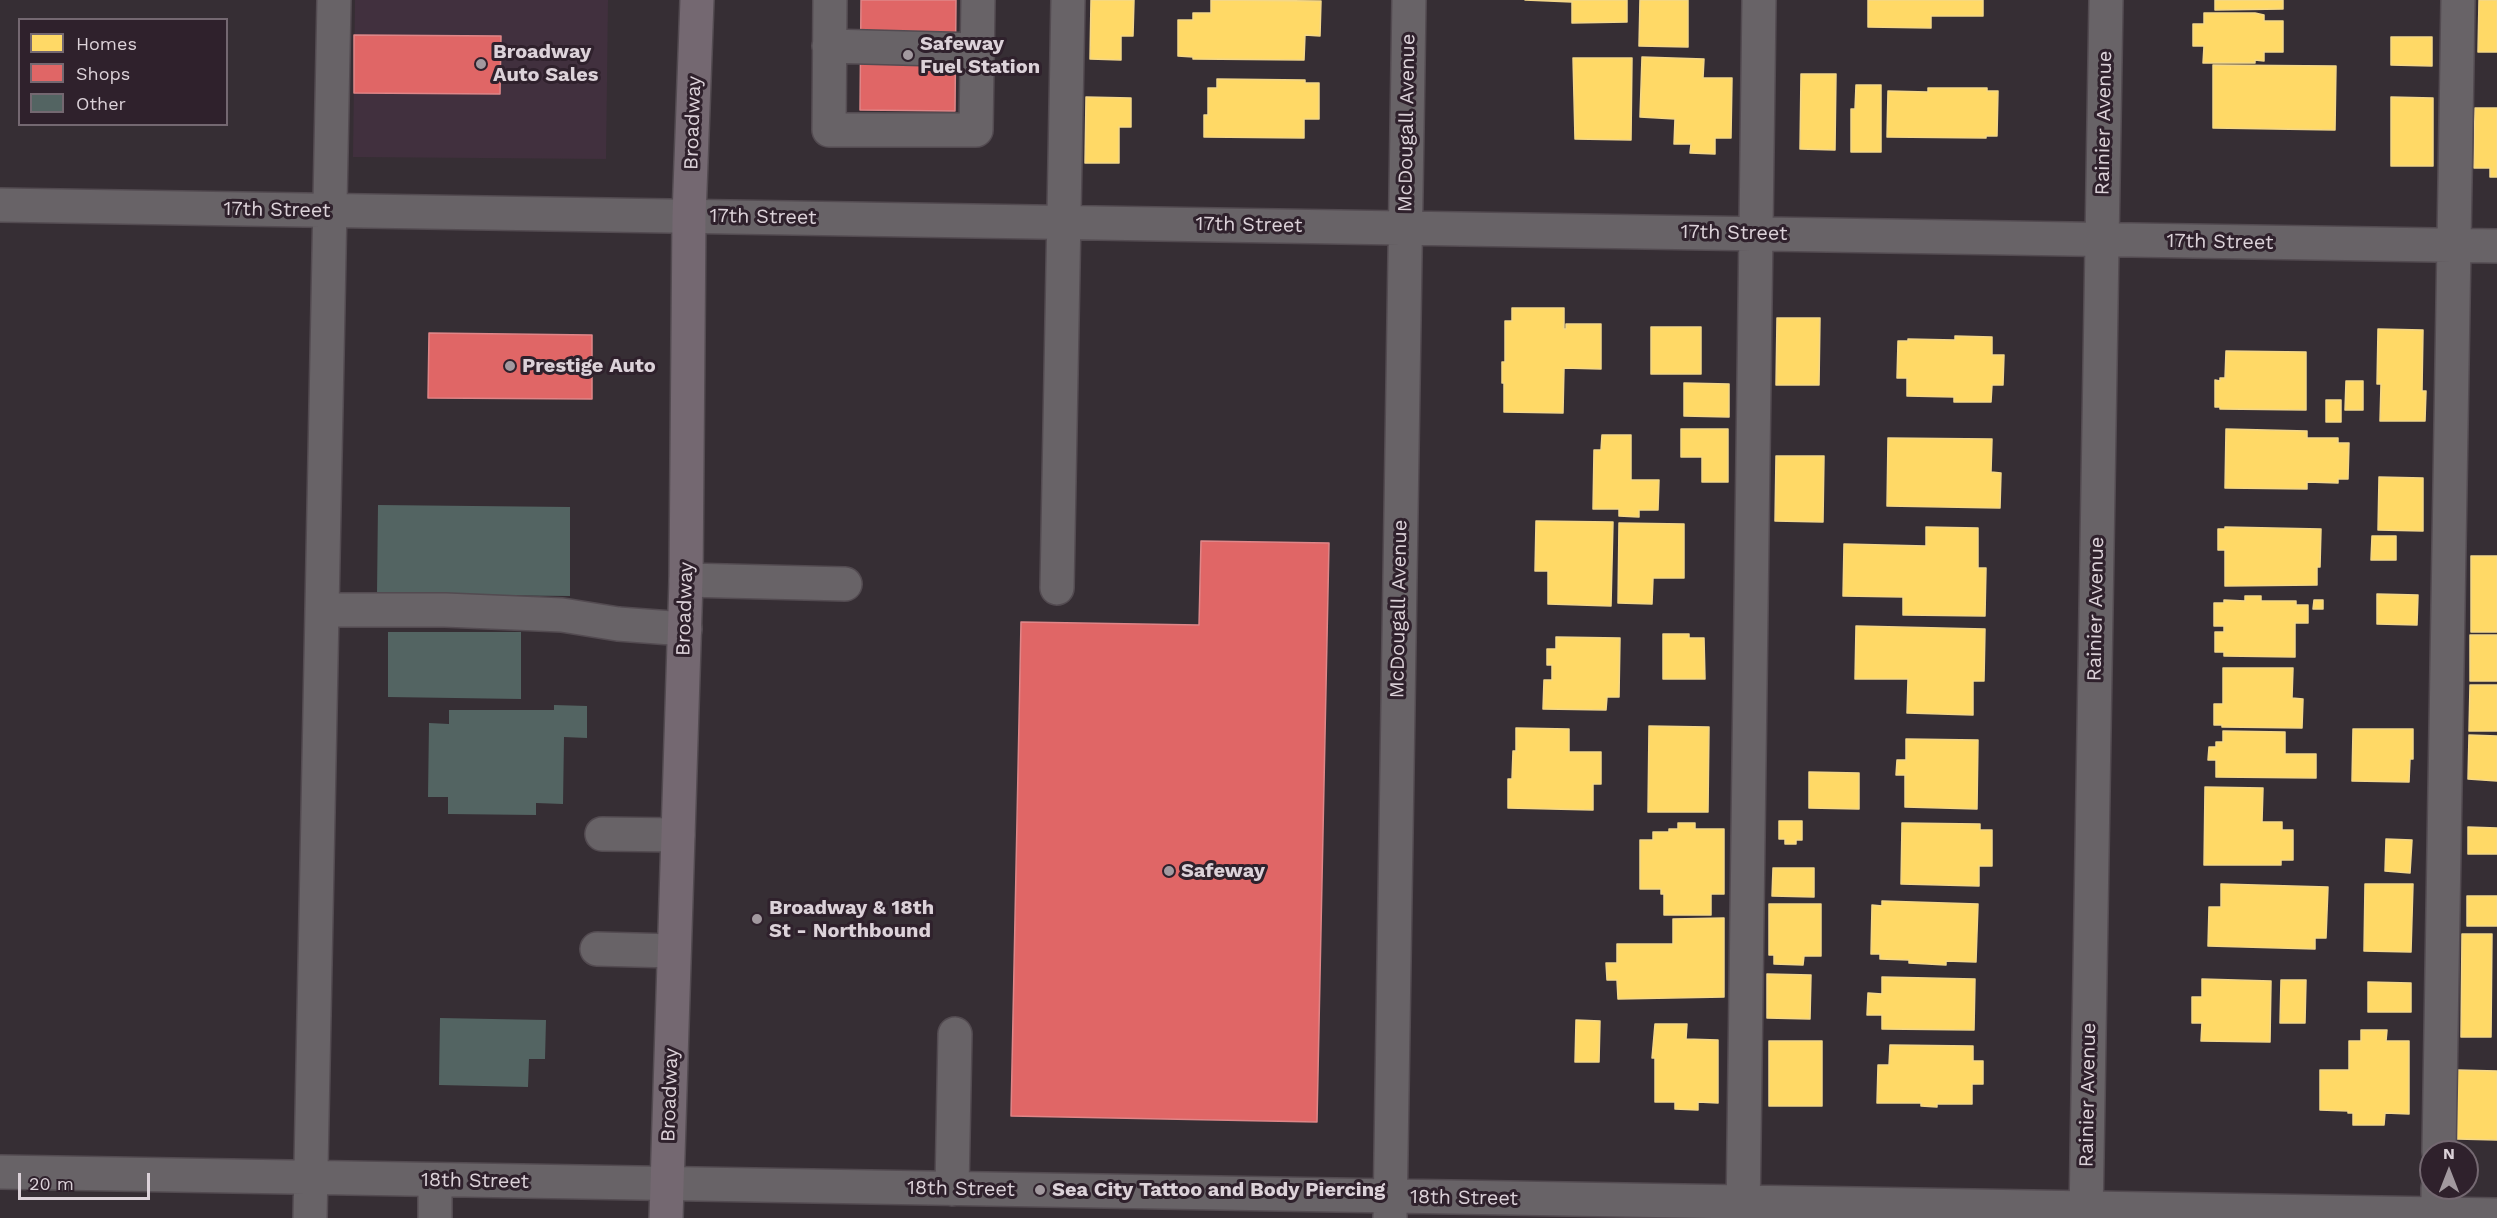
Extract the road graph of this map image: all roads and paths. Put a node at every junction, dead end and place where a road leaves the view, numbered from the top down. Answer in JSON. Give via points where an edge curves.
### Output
{"nodes":[{"id":1,"x":334,"y":0,"type":"edge"},
{"id":2,"x":697,"y":0,"type":"edge"},
{"id":3,"x":830,"y":0,"type":"edge"},
{"id":4,"x":978,"y":0,"type":"edge"},
{"id":5,"x":1068,"y":0,"type":"edge"},
{"id":6,"x":1409,"y":0,"type":"edge"},
{"id":7,"x":1759,"y":0,"type":"edge"},
{"id":8,"x":2106,"y":0,"type":"edge"},
{"id":9,"x":2458,"y":0,"type":"edge"},
{"id":10,"x":829,"y":46,"type":"junction"},
{"id":11,"x":977,"y":50,"type":"junction"},
{"id":12,"x":0,"y":205,"type":"edge"},
{"id":13,"x":330,"y":210,"type":"junction"},
{"id":14,"x":689,"y":216,"type":"junction"},
{"id":15,"x":1065,"y":222,"type":"junction"},
{"id":16,"x":1405,"y":227,"type":"junction"},
{"id":17,"x":1756,"y":233,"type":"junction"},
{"id":18,"x":2102,"y":240,"type":"junction"},
{"id":19,"x":2454,"y":245,"type":"junction"},
{"id":20,"x":2497,"y":246,"type":"edge"},
{"id":21,"x":686,"y":580,"type":"junction"},
{"id":22,"x":845,"y":584,"type":"dead end"},
{"id":23,"x":1057,"y":588,"type":"dead end"},
{"id":24,"x":322,"y":610,"type":"junction"},
{"id":25,"x":685,"y":629,"type":"junction"},
{"id":26,"x":602,"y":834,"type":"dead end"},
{"id":27,"x":678,"y":835,"type":"junction"},
{"id":28,"x":597,"y":949,"type":"dead end"},
{"id":29,"x":675,"y":951,"type":"junction"},
{"id":30,"x":955,"y":1034,"type":"dead end"},
{"id":31,"x":2439,"y":1140,"type":"edge"},
{"id":32,"x":0,"y":1172,"type":"edge"},
{"id":33,"x":311,"y":1178,"type":"junction"},
{"id":34,"x":435,"y":1180,"type":"junction"},
{"id":35,"x":667,"y":1184,"type":"junction"},
{"id":36,"x":952,"y":1189,"type":"junction"},
{"id":37,"x":1040,"y":1204,"type":"edge"},
{"id":38,"x":1390,"y":1207,"type":"edge"},
{"id":39,"x":2438,"y":1207,"type":"edge"},
{"id":40,"x":1743,"y":1210,"type":"edge"},
{"id":41,"x":2087,"y":1213,"type":"edge"},
{"id":42,"x":2497,"y":1215,"type":"edge"},
{"id":43,"x":310,"y":1218,"type":"edge"},
{"id":44,"x":435,"y":1218,"type":"edge"},
{"id":45,"x":666,"y":1218,"type":"edge"}],
"edges":[{"from":1,"to":13,"type":"street"},
{"from":2,"to":14,"type":"main road","name":"Broadway"},
{"from":3,"to":10,"type":"street"},
{"from":4,"to":11,"type":"street"},
{"from":5,"to":15,"type":"street"},
{"from":6,"to":16,"type":"street","name":"McDougall Avenue"},
{"from":7,"to":17,"type":"street"},
{"from":8,"to":18,"type":"street","name":"Rainier Avenue"},
{"from":9,"to":19,"type":"street"},
{"from":10,"to":11,"type":"street"},
{"from":10,"to":11,"type":"street","via":[[829,130],[976,130]]},
{"from":12,"to":13,"type":"street","name":"17th Street"},
{"from":13,"to":14,"type":"street","name":"17th Street"},
{"from":13,"to":24,"type":"street"},
{"from":14,"to":15,"type":"street","name":"17th Street"},
{"from":14,"to":21,"type":"main road","name":"Broadway"},
{"from":15,"to":16,"type":"street","name":"17th Street"},
{"from":15,"to":23,"type":"street"},
{"from":16,"to":17,"type":"street","name":"17th Street"},
{"from":16,"to":38,"type":"street","name":"McDougall Avenue"},
{"from":17,"to":18,"type":"street","name":"17th Street"},
{"from":17,"to":40,"type":"street"},
{"from":18,"to":19,"type":"street","name":"17th Street"},
{"from":18,"to":41,"type":"street","name":"Rainier Avenue"},
{"from":19,"to":20,"type":"street","name":"17th Street"},
{"from":19,"to":31,"type":"street"},
{"from":21,"to":22,"type":"street"},
{"from":21,"to":25,"type":"main road","name":"Broadway"},
{"from":24,"to":25,"type":"street","via":[[562,615]]},
{"from":24,"to":33,"type":"street","via":[[331,834],[329,942]]},
{"from":25,"to":27,"type":"main road","name":"Broadway"},
{"from":26,"to":27,"type":"street"},
{"from":27,"to":29,"type":"main road","name":"Broadway"},
{"from":28,"to":29,"type":"street"},
{"from":29,"to":35,"type":"main road","name":"Broadway"},
{"from":30,"to":36,"type":"street"},
{"from":32,"to":33,"type":"street","name":"18th Street"},
{"from":33,"to":34,"type":"street","name":"18th Street"},
{"from":33,"to":43,"type":"street"},
{"from":34,"to":35,"type":"street","name":"18th Street"},
{"from":34,"to":44,"type":"street"},
{"from":35,"to":36,"type":"street","name":"18th Street"},
{"from":35,"to":45,"type":"main road","name":"Broadway"},
{"from":36,"to":37,"type":"street","name":"18th Street"},
{"from":37,"to":38,"type":"street","name":"18th Street"},
{"from":38,"to":40,"type":"street","name":"18th Street"},
{"from":39,"to":41,"type":"street","name":"18th Street"},
{"from":39,"to":42,"type":"street","name":"18th Street"},
{"from":40,"to":41,"type":"street","name":"18th Street"}]}
